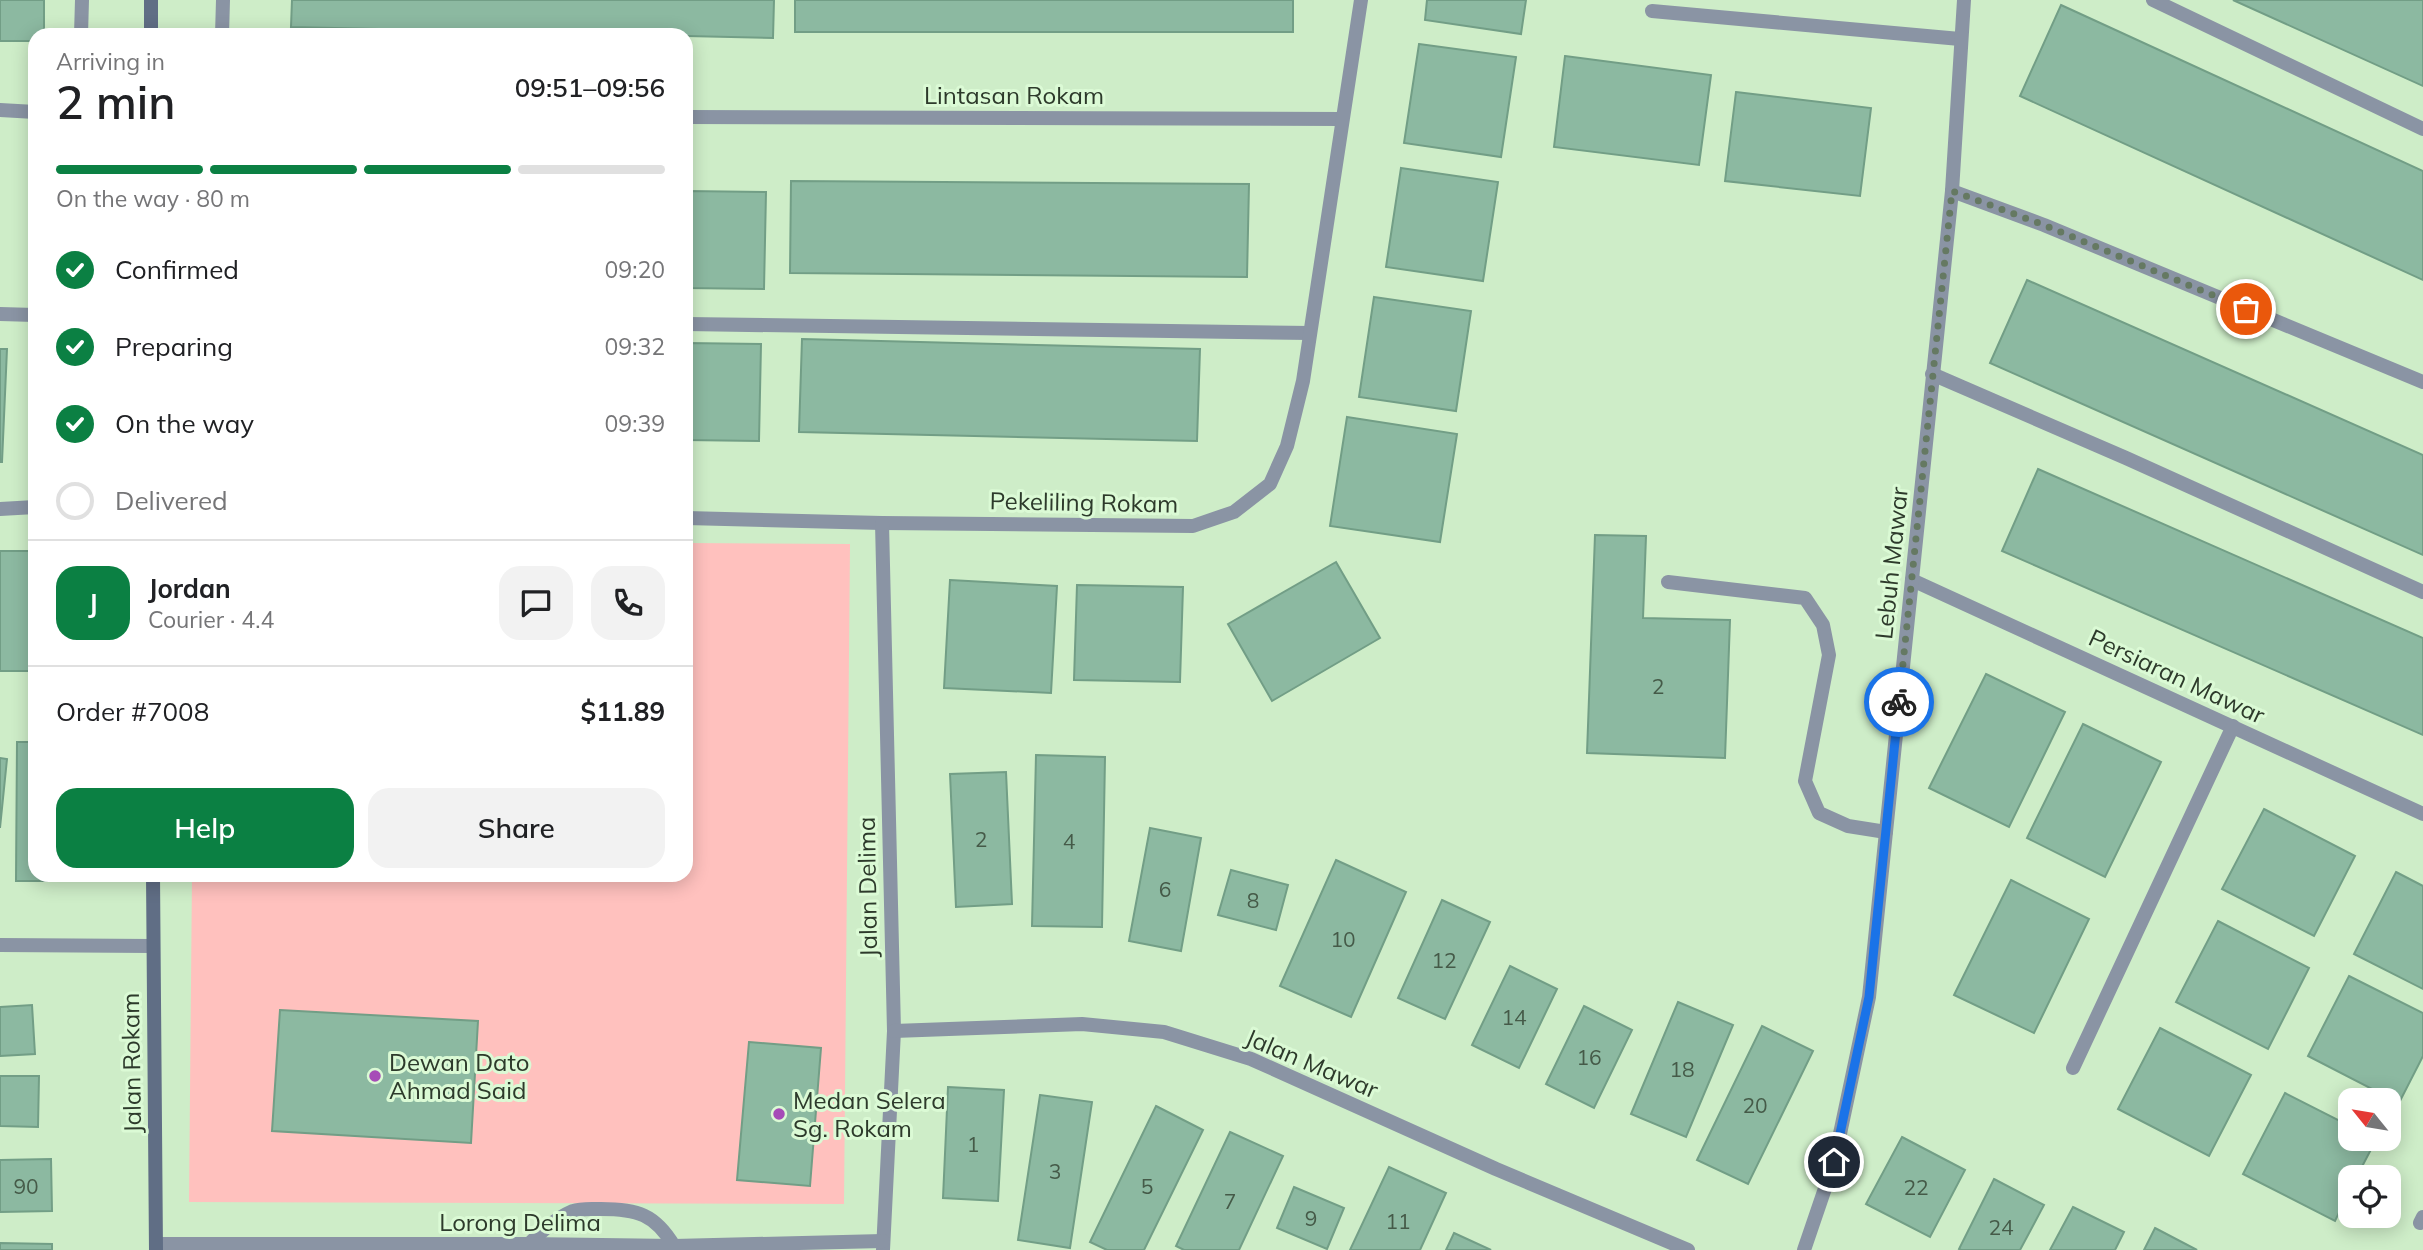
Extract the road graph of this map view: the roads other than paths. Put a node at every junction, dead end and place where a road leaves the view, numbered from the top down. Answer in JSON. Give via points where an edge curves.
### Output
{"nodes":[{"id":1,"x":82,"y":0,"type":"edge"},
{"id":2,"x":151,"y":0,"type":"edge"},
{"id":3,"x":223,"y":0,"type":"edge"},
{"id":4,"x":1361,"y":0,"type":"edge"},
{"id":5,"x":1964,"y":0,"type":"edge"},
{"id":6,"x":2153,"y":0,"type":"edge"},
{"id":7,"x":1652,"y":11,"type":"dead end"},
{"id":8,"x":81,"y":28,"type":"edge"},
{"id":9,"x":151,"y":28,"type":"edge"},
{"id":10,"x":222,"y":28,"type":"edge"},
{"id":11,"x":1960,"y":39,"type":"junction"},
{"id":12,"x":0,"y":110,"type":"edge"},
{"id":13,"x":28,"y":112,"type":"edge"},
{"id":14,"x":693,"y":117,"type":"edge"},
{"id":15,"x":1342,"y":119,"type":"junction"},
{"id":16,"x":2423,"y":129,"type":"edge"},
{"id":17,"x":1952,"y":191,"type":"junction"},
{"id":18,"x":0,"y":314,"type":"edge"},
{"id":19,"x":28,"y":315,"type":"edge"},
{"id":20,"x":693,"y":324,"type":"edge"},
{"id":21,"x":1310,"y":333,"type":"junction"},
{"id":22,"x":1932,"y":374,"type":"junction"},
{"id":23,"x":2423,"y":382,"type":"edge"},
{"id":24,"x":28,"y":507,"type":"edge"},
{"id":25,"x":0,"y":509,"type":"edge"},
{"id":26,"x":693,"y":518,"type":"edge"},
{"id":27,"x":882,"y":523,"type":"junction"},
{"id":28,"x":1912,"y":580,"type":"junction"},
{"id":29,"x":1668,"y":582,"type":"dead end"},
{"id":30,"x":2423,"y":592,"type":"edge"},
{"id":31,"x":2233,"y":726,"type":"junction"},
{"id":32,"x":2423,"y":814,"type":"edge"},
{"id":33,"x":1886,"y":832,"type":"junction"},
{"id":34,"x":153,"y":882,"type":"edge"},
{"id":35,"x":0,"y":946,"type":"edge"},
{"id":36,"x":152,"y":946,"type":"junction"},
{"id":37,"x":894,"y":1031,"type":"junction"},
{"id":38,"x":2073,"y":1068,"type":"dead end"},
{"id":39,"x":529,"y":1244,"type":"junction"},
{"id":40,"x":883,"y":1246,"type":"edge"},
{"id":41,"x":156,"y":1247,"type":"edge"},
{"id":42,"x":674,"y":1248,"type":"edge"},
{"id":43,"x":1688,"y":1250,"type":"edge"},
{"id":44,"x":1804,"y":1250,"type":"edge"}],
"edges":[{"from":1,"to":8,"type":"street"},
{"from":2,"to":9,"type":"main road"},
{"from":3,"to":10,"type":"street"},
{"from":4,"to":15,"type":"street","name":"Pekeliling Rokam"},
{"from":5,"to":11,"type":"street","name":"Lebuh Mawar"},
{"from":6,"to":16,"type":"street"},
{"from":7,"to":11,"type":"street"},
{"from":11,"to":17,"type":"street","name":"Lebuh Mawar"},
{"from":12,"to":13,"type":"street"},
{"from":14,"to":15,"type":"street","name":"Lintasan Rokam"},
{"from":15,"to":21,"type":"street","name":"Pekeliling Rokam"},
{"from":17,"to":22,"type":"street","name":"Lebuh Mawar"},
{"from":17,"to":23,"type":"street"},
{"from":18,"to":19,"type":"street"},
{"from":20,"to":21,"type":"street"},
{"from":21,"to":27,"type":"street","name":"Pekeliling Rokam","via":[[1287,446],[1270,484],[1234,512],[1193,526]]},
{"from":22,"to":28,"type":"street","name":"Lebuh Mawar"},
{"from":22,"to":30,"type":"street"},
{"from":24,"to":25,"type":"street"},
{"from":26,"to":27,"type":"street","name":"Pekeliling Rokam"},
{"from":27,"to":37,"type":"street","name":"Jalan Delima"},
{"from":28,"to":31,"type":"street","name":"Persiaran Mawar"},
{"from":28,"to":33,"type":"street","name":"Lebuh Mawar"},
{"from":29,"to":33,"type":"street","via":[[1805,597],[1823,625],[1829,655],[1805,781],[1819,813],[1848,827]]},
{"from":31,"to":32,"type":"street","name":"Persiaran Mawar"},
{"from":31,"to":38,"type":"street"},
{"from":33,"to":44,"type":"street","name":"Lebuh Mawar","via":[[1869,997],[1834,1162]]},
{"from":34,"to":36,"type":"main road","name":"Jalan Rokam"},
{"from":35,"to":36,"type":"street"},
{"from":36,"to":41,"type":"main road","name":"Jalan Rokam"},
{"from":37,"to":40,"type":"street","name":"Jalan Delima"},
{"from":37,"to":43,"type":"street","name":"Jalan Mawar","via":[[1082,1024],[1164,1032],[1251,1059]]},
{"from":39,"to":41,"type":"street","name":"Lorong Delima"},
{"from":39,"to":42,"type":"street","name":"Lorong Delima"},
{"from":39,"to":42,"type":"street","via":[[551,1222],[577,1209],[610,1209],[639,1213],[663,1228]]},
{"from":40,"to":42,"type":"street","name":"Lorong Delima"}]}
